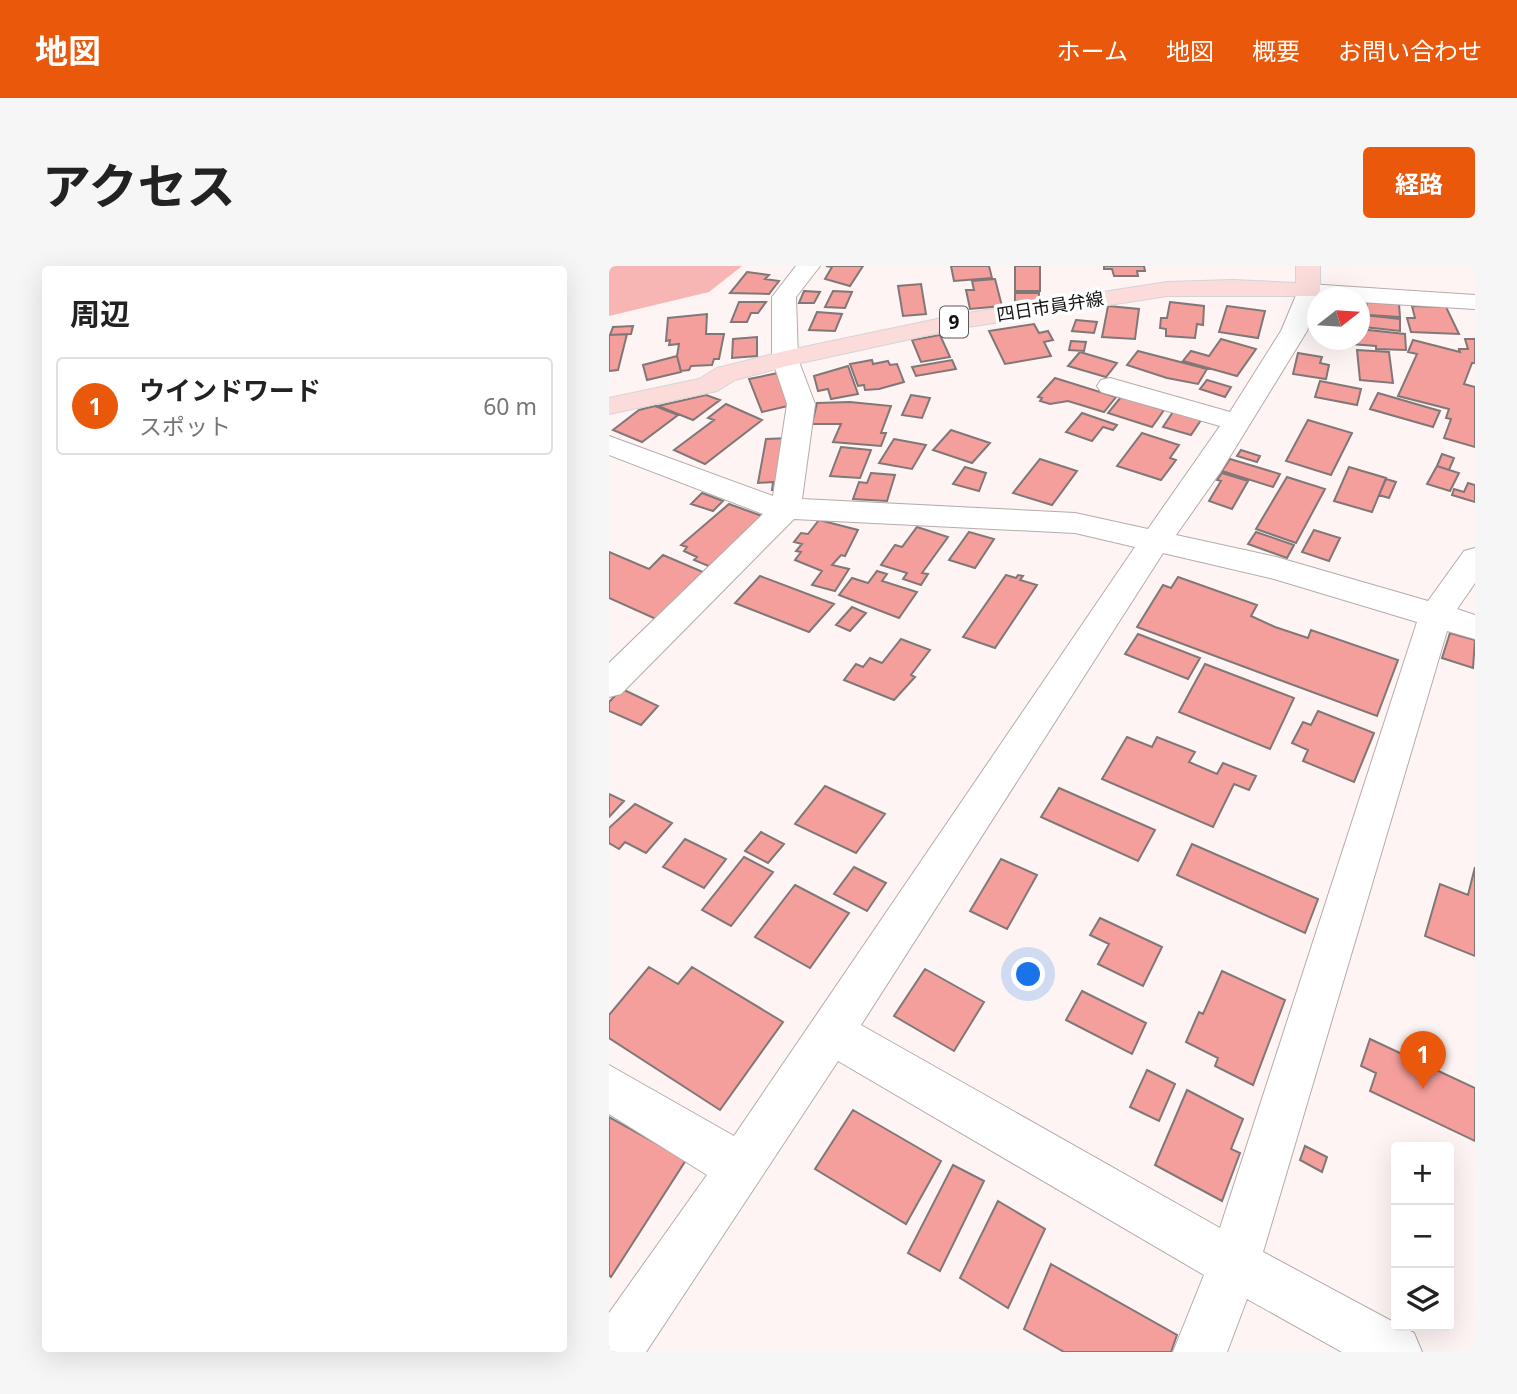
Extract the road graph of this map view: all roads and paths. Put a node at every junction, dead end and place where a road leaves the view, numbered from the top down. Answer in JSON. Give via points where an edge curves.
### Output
{"nodes":[{"id":1,"x":809,"y":266,"type":"edge"},
{"id":2,"x":1308,"y":266,"type":"edge"},
{"id":3,"x":1308,"y":287,"type":"edge"},
{"id":4,"x":1307,"y":291,"type":"edge"},
{"id":5,"x":1307,"y":294,"type":"edge"},
{"id":6,"x":1370,"y":295,"type":"edge"},
{"id":7,"x":1475,"y":302,"type":"edge"},
{"id":8,"x":785,"y":359,"type":"junction"},
{"id":9,"x":1110,"y":387,"type":"dead end"},
{"id":10,"x":609,"y":406,"type":"edge"},
{"id":11,"x":1236,"y":422,"type":"junction"},
{"id":12,"x":609,"y":445,"type":"edge"},
{"id":13,"x":786,"y":509,"type":"junction"},
{"id":14,"x":1155,"y":541,"type":"junction"},
{"id":15,"x":1475,"y":559,"type":"edge"},
{"id":16,"x":1435,"y":616,"type":"junction"},
{"id":17,"x":1475,"y":627,"type":"edge"},
{"id":18,"x":609,"y":684,"type":"edge"},
{"id":19,"x":830,"y":1032,"type":"junction"},
{"id":20,"x":609,"y":1088,"type":"edge"},
{"id":21,"x":741,"y":1168,"type":"junction"},
{"id":22,"x":1234,"y":1264,"type":"junction"},
{"id":23,"x":614,"y":1352,"type":"edge"},
{"id":24,"x":1200,"y":1352,"type":"edge"},
{"id":25,"x":1395,"y":1352,"type":"edge"}],
"edges":[{"from":1,"to":8,"type":"street","via":[[785,297]]},
{"from":2,"to":3,"type":"main road"},
{"from":4,"to":8,"type":"main road","name":"四日市員弁線","number":"9","via":[[1233,287],[1133,293],[961,321]]},
{"from":5,"to":11,"type":"street","via":[[1294,331]]},
{"from":6,"to":7,"type":"street"},
{"from":8,"to":10,"type":"main road","name":"四日市員弁線","number":"9","via":[[726,374],[708,385]]},
{"from":8,"to":13,"type":"street","via":[[801,404]]},
{"from":9,"to":11,"type":"street"},
{"from":11,"to":14,"type":"street"},
{"from":12,"to":13,"type":"street"},
{"from":13,"to":14,"type":"street","via":[[1075,523]]},
{"from":13,"to":18,"type":"street"},
{"from":14,"to":16,"type":"street","via":[[1276,568]]},
{"from":14,"to":19,"type":"street"},
{"from":15,"to":16,"type":"street"},
{"from":16,"to":17,"type":"street"},
{"from":16,"to":22,"type":"street"},
{"from":19,"to":21,"type":"street"},
{"from":19,"to":22,"type":"street"},
{"from":20,"to":21,"type":"street"},
{"from":21,"to":23,"type":"street"},
{"from":22,"to":24,"type":"street"},
{"from":22,"to":25,"type":"street"}]}
